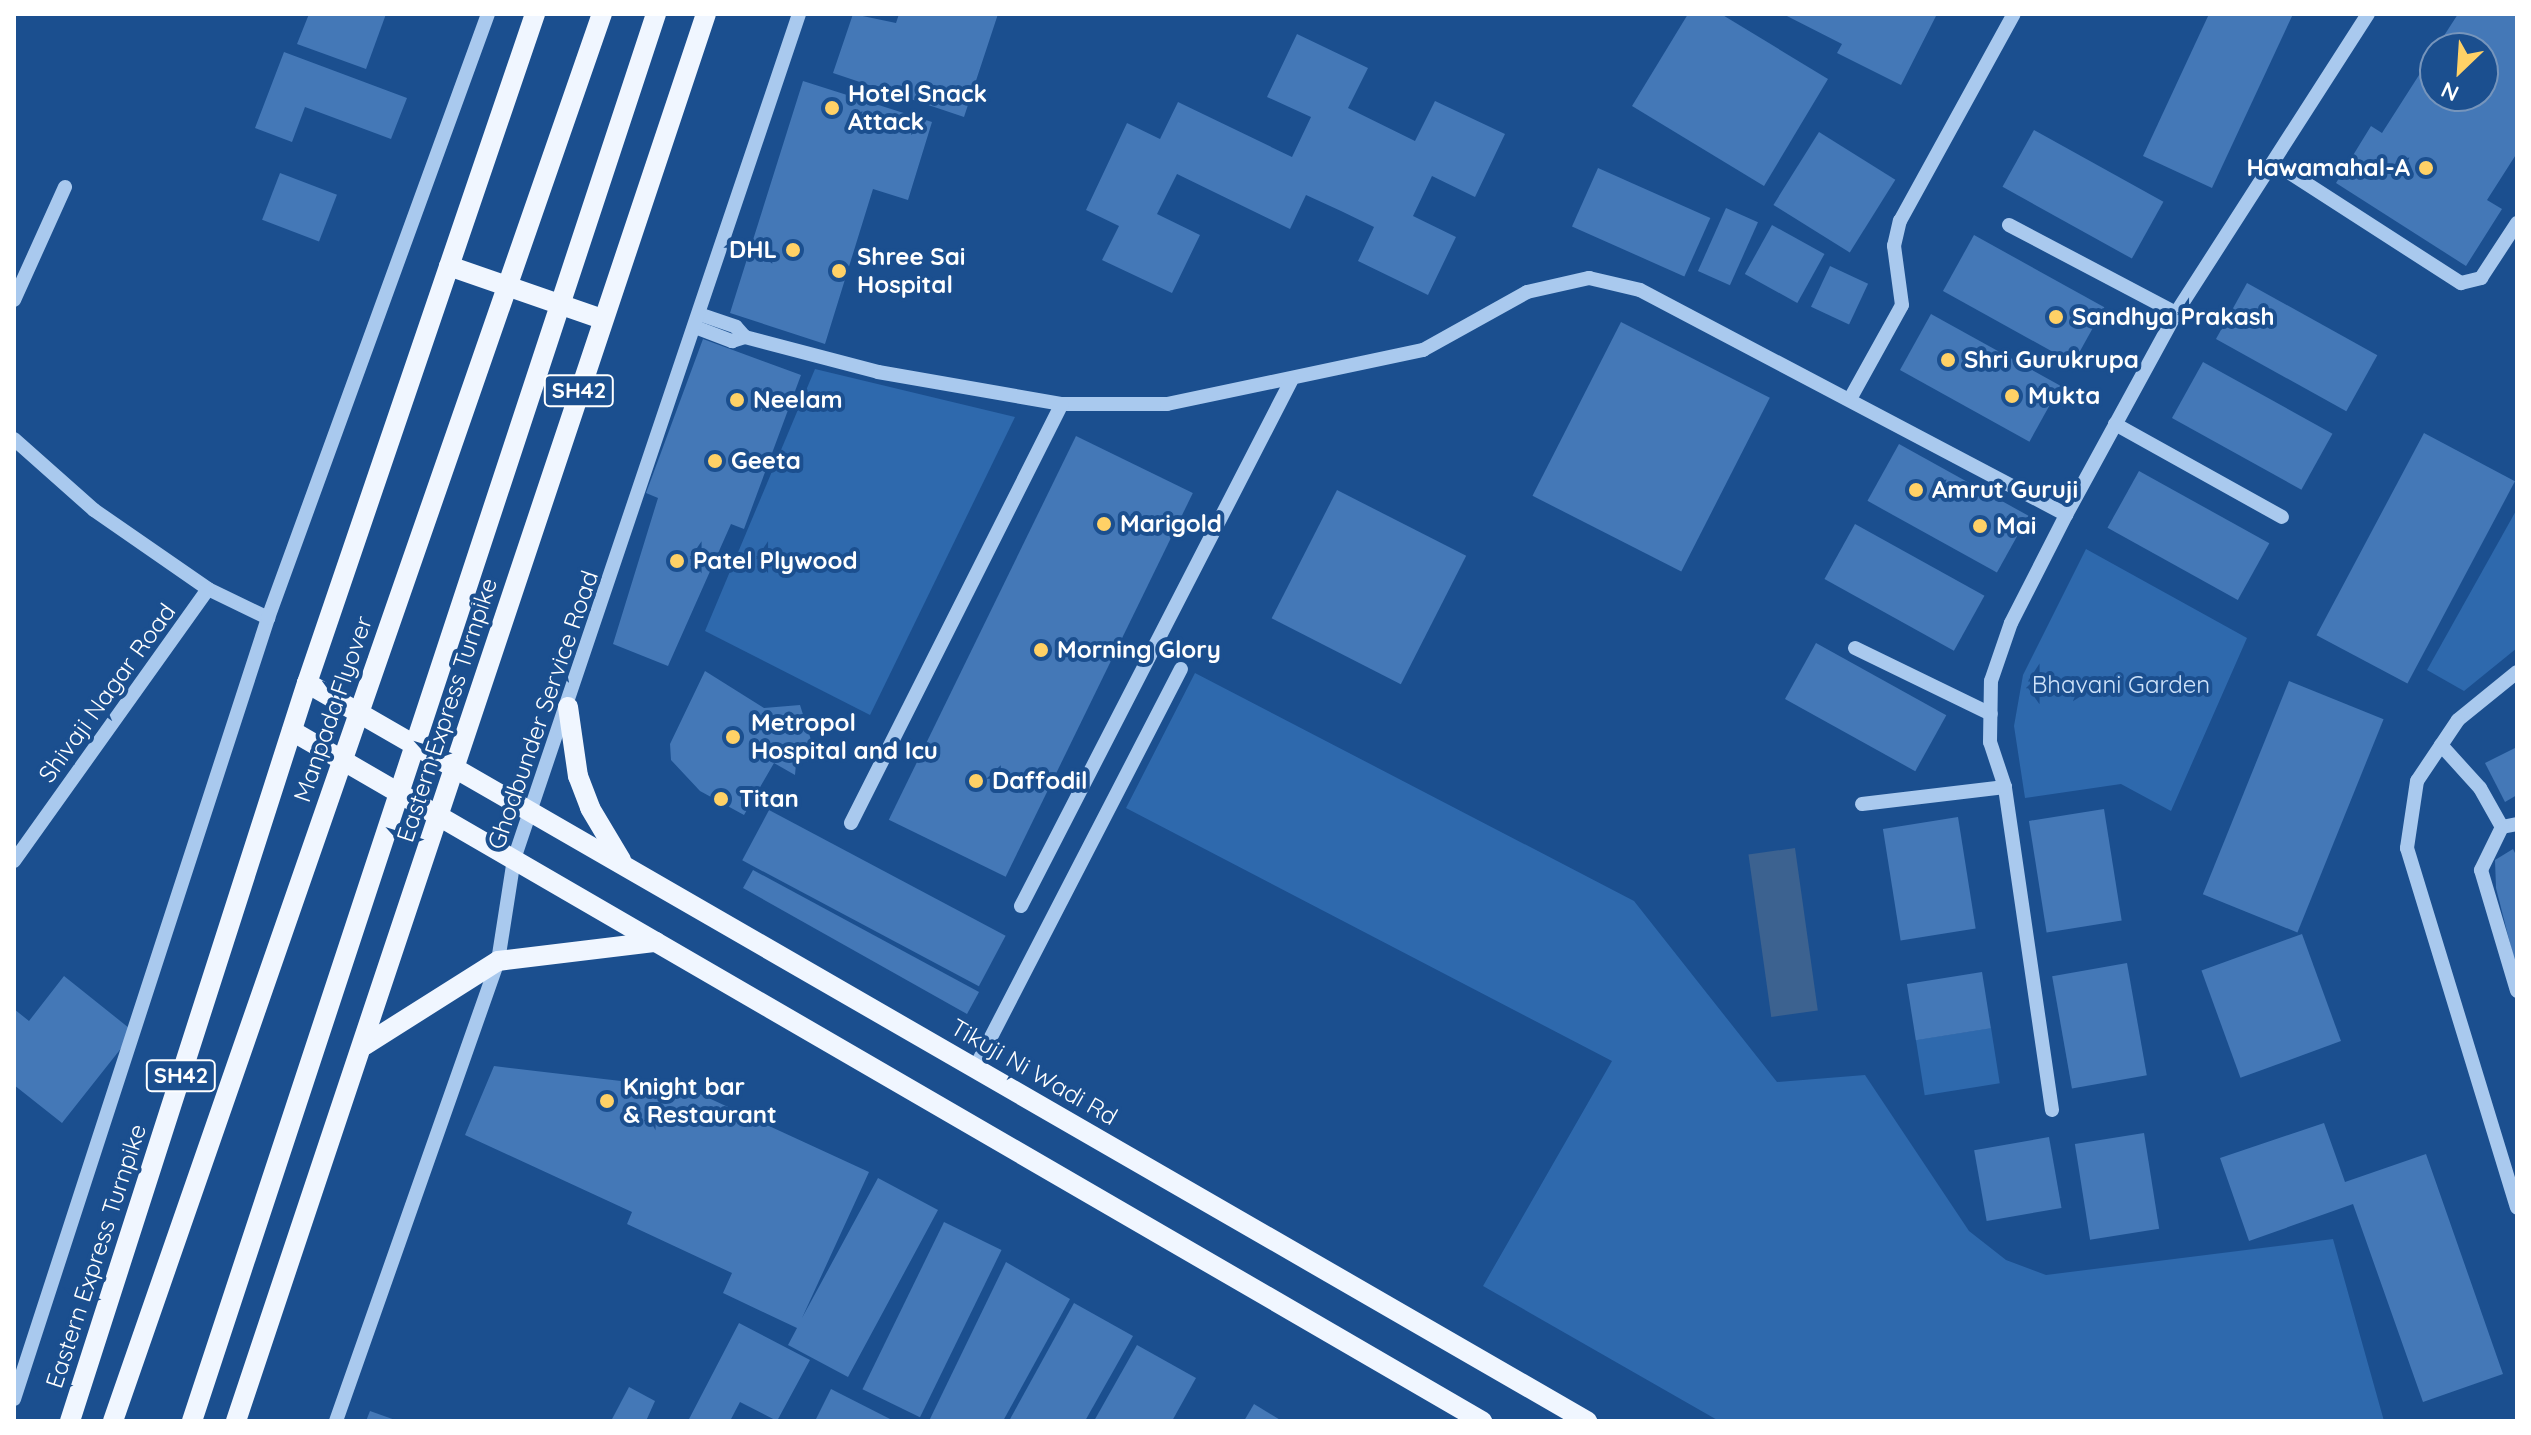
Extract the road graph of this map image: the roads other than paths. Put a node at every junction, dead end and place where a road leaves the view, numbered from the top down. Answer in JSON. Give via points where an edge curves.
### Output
{"nodes":[{"id":1,"x":488,"y":14,"type":"edge"},
{"id":2,"x":535,"y":14,"type":"edge"},
{"id":3,"x":602,"y":14,"type":"edge"},
{"id":4,"x":656,"y":14,"type":"edge"},
{"id":5,"x":706,"y":14,"type":"edge"},
{"id":6,"x":799,"y":14,"type":"edge"},
{"id":7,"x":2014,"y":14,"type":"edge"},
{"id":8,"x":2368,"y":14,"type":"edge"},
{"id":9,"x":2276,"y":164,"type":"junction"},
{"id":10,"x":65,"y":187,"type":"dead end"},
{"id":11,"x":2517,"y":223,"type":"edge"},
{"id":12,"x":2009,"y":225,"type":"dead end"},
{"id":13,"x":449,"y":266,"type":"junction"},
{"id":14,"x":14,"y":300,"type":"edge"},
{"id":15,"x":2176,"y":313,"type":"junction"},
{"id":16,"x":602,"y":319,"type":"junction"},
{"id":17,"x":697,"y":321,"type":"junction"},
{"id":18,"x":1291,"y":381,"type":"junction"},
{"id":19,"x":1850,"y":399,"type":"junction"},
{"id":20,"x":1062,"y":404,"type":"junction"},
{"id":21,"x":2115,"y":424,"type":"junction"},
{"id":22,"x":14,"y":439,"type":"edge"},
{"id":23,"x":2066,"y":515,"type":"junction"},
{"id":24,"x":2282,"y":517,"type":"dead end"},
{"id":25,"x":208,"y":589,"type":"junction"},
{"id":26,"x":268,"y":618,"type":"junction"},
{"id":27,"x":1855,"y":648,"type":"dead end"},
{"id":28,"x":1181,"y":669,"type":"dead end"},
{"id":29,"x":2517,"y":672,"type":"edge"},
{"id":30,"x":307,"y":683,"type":"junction"},
{"id":31,"x":568,"y":707,"type":"junction"},
{"id":32,"x":1991,"y":714,"type":"junction"},
{"id":33,"x":292,"y":731,"type":"junction"},
{"id":34,"x":2441,"y":745,"type":"junction"},
{"id":35,"x":455,"y":768,"type":"junction"},
{"id":36,"x":2005,"y":787,"type":"junction"},
{"id":37,"x":1862,"y":804,"type":"dead end"},
{"id":38,"x":530,"y":811,"type":"junction"},
{"id":39,"x":440,"y":817,"type":"junction"},
{"id":40,"x":851,"y":823,"type":"dead end"},
{"id":41,"x":2510,"y":826,"type":"edge"},
{"id":42,"x":514,"y":859,"type":"junction"},
{"id":43,"x":14,"y":861,"type":"edge"},
{"id":44,"x":626,"y":867,"type":"junction"},
{"id":45,"x":1021,"y":906,"type":"dead end"},
{"id":46,"x":656,"y":942,"type":"junction"},
{"id":47,"x":498,"y":961,"type":"junction"},
{"id":48,"x":2517,"y":991,"type":"edge"},
{"id":49,"x":365,"y":1045,"type":"junction"},
{"id":50,"x":975,"y":1068,"type":"junction"},
{"id":51,"x":2052,"y":1110,"type":"dead end"},
{"id":52,"x":2517,"y":1208,"type":"edge"},
{"id":53,"x":14,"y":1399,"type":"edge"},
{"id":54,"x":70,"y":1421,"type":"edge"},
{"id":55,"x":113,"y":1421,"type":"edge"},
{"id":56,"x":192,"y":1421,"type":"edge"},
{"id":57,"x":236,"y":1421,"type":"edge"},
{"id":58,"x":336,"y":1421,"type":"edge"},
{"id":59,"x":1482,"y":1421,"type":"edge"},
{"id":60,"x":1587,"y":1421,"type":"edge"}],
"edges":[{"from":1,"to":26,"type":"street"},
{"from":2,"to":13,"type":"main road","name":"Eastern Express Turnpike","number":"SH42"},
{"from":3,"to":55,"type":"main road","name":"Manpada Flyover"},
{"from":4,"to":56,"type":"main road"},
{"from":5,"to":16,"type":"main road","name":"Eastern Express Turnpike","number":"SH42"},
{"from":6,"to":17,"type":"street","name":"Ghodbunder Service Road"},
{"from":7,"to":19,"type":"street","via":[[1900,221],[1894,246],[1902,305]]},
{"from":8,"to":9,"type":"street"},
{"from":9,"to":11,"type":"street","via":[[2461,283],[2481,278]]},
{"from":9,"to":15,"type":"street"},
{"from":10,"to":14,"type":"street"},
{"from":12,"to":15,"type":"street"},
{"from":13,"to":16,"type":"main road"},
{"from":13,"to":30,"type":"main road","name":"Eastern Express Turnpike","number":"SH42"},
{"from":15,"to":21,"type":"street"},
{"from":16,"to":35,"type":"main road","name":"Eastern Express Turnpike","number":"SH42"},
{"from":17,"to":20,"type":"street","via":[[736,327],[745,337],[878,372]]},
{"from":17,"to":31,"type":"street","name":"Ghodbunder Service Road"},
{"from":18,"to":19,"type":"street","via":[[1423,350],[1527,292],[1589,278],[1640,290]]},
{"from":18,"to":20,"type":"street","via":[[1167,404]]},
{"from":18,"to":45,"type":"street"},
{"from":19,"to":23,"type":"street"},
{"from":20,"to":40,"type":"street"},
{"from":21,"to":23,"type":"street"},
{"from":21,"to":24,"type":"street"},
{"from":22,"to":25,"type":"street","via":[[94,510]]},
{"from":23,"to":32,"type":"street","via":[[2011,623],[1991,681]]},
{"from":25,"to":26,"type":"street"},
{"from":25,"to":43,"type":"street","name":"Shivaji Nagar Road"},
{"from":26,"to":53,"type":"street"},
{"from":27,"to":32,"type":"street"},
{"from":28,"to":50,"type":"street"},
{"from":29,"to":34,"type":"street","via":[[2458,720]]},
{"from":30,"to":33,"type":"main road","name":"Eastern Express Turnpike","number":"SH42"},
{"from":30,"to":35,"type":"main road","name":"Tikuji Ni Wadi Rd"},
{"from":31,"to":38,"type":"street","name":"Ghodbunder Service Road"},
{"from":31,"to":44,"type":"main road","via":[[571,742],[590,808]]},
{"from":32,"to":36,"type":"street","via":[[1990,742]]},
{"from":33,"to":39,"type":"main road"},
{"from":33,"to":54,"type":"main road","name":"Eastern Express Turnpike","number":"SH42"},
{"from":34,"to":41,"type":"street"},
{"from":34,"to":52,"type":"street","via":[[2417,781],[2407,848]]},
{"from":35,"to":38,"type":"main road","name":"Tikuji Ni Wadi Rd"},
{"from":35,"to":39,"type":"main road","name":"Eastern Express Turnpike","number":"SH42"},
{"from":36,"to":37,"type":"street"},
{"from":36,"to":51,"type":"street"},
{"from":38,"to":42,"type":"street","name":"Ghodbunder Service Road"},
{"from":38,"to":44,"type":"main road","name":"Tikuji Ni Wadi Rd"},
{"from":39,"to":42,"type":"main road"},
{"from":39,"to":49,"type":"main road","name":"Eastern Express Turnpike","number":"SH42"},
{"from":41,"to":48,"type":"street","via":[[2481,870]]},
{"from":42,"to":46,"type":"main road"},
{"from":42,"to":47,"type":"street","name":"Ghodbunder Service Road"},
{"from":44,"to":50,"type":"main road","name":"Tikuji Ni Wadi Rd"},
{"from":46,"to":47,"type":"main road"},
{"from":46,"to":59,"type":"main road"},
{"from":47,"to":49,"type":"main road"},
{"from":47,"to":58,"type":"street","name":"Ghodbunder Service Road"},
{"from":49,"to":57,"type":"main road","name":"Eastern Express Turnpike","number":"SH42"},
{"from":50,"to":60,"type":"main road","name":"Tikuji Ni Wadi Rd"}]}
